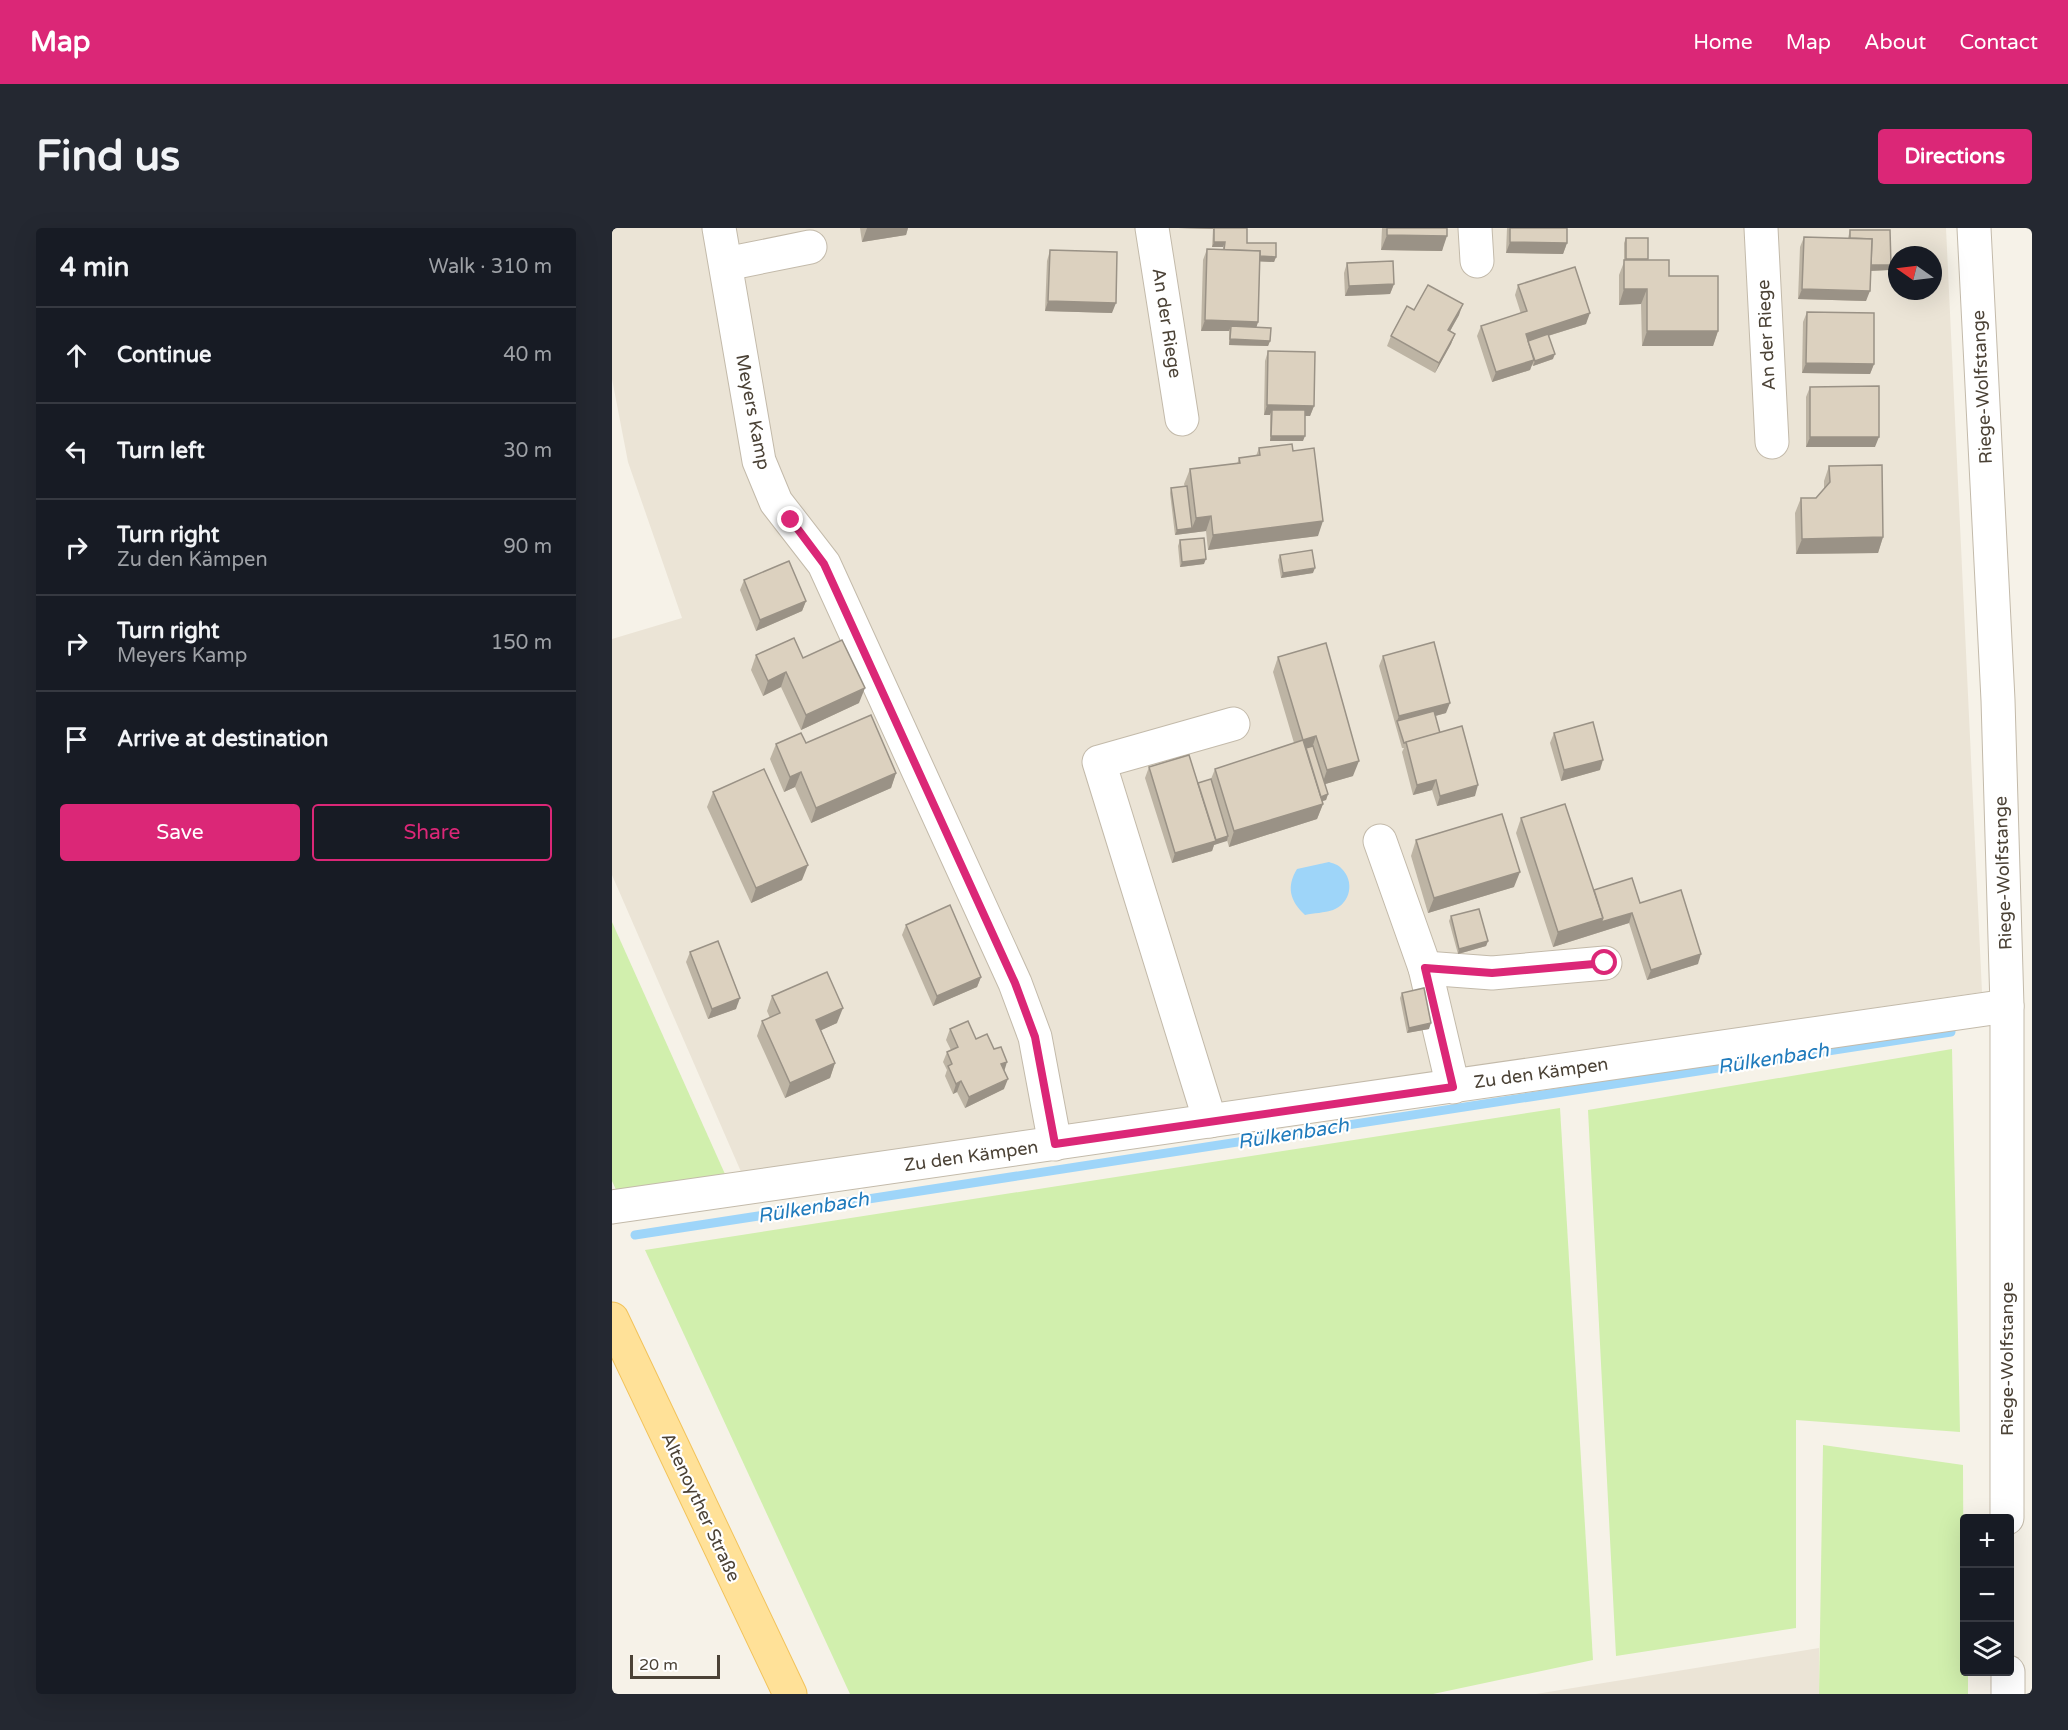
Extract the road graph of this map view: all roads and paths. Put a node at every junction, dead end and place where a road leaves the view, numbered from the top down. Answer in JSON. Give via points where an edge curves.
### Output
{"nodes":[{"id":1,"x":719,"y":228,"type":"edge"},
{"id":2,"x":1152,"y":228,"type":"edge"},
{"id":3,"x":1474,"y":228,"type":"edge"},
{"id":4,"x":1761,"y":228,"type":"edge"},
{"id":5,"x":1974,"y":228,"type":"edge"},
{"id":6,"x":810,"y":247,"type":"dead end"},
{"id":7,"x":1477,"y":261,"type":"dead end"},
{"id":8,"x":726,"y":264,"type":"junction"},
{"id":9,"x":1182,"y":419,"type":"dead end"},
{"id":10,"x":1772,"y":442,"type":"dead end"},
{"id":11,"x":1233,"y":724,"type":"dead end"},
{"id":12,"x":1380,"y":841,"type":"dead end"},
{"id":13,"x":1605,"y":963,"type":"dead end"},
{"id":14,"x":1425,"y":968,"type":"junction"},
{"id":15,"x":2007,"y":1006,"type":"junction"},
{"id":16,"x":1453,"y":1087,"type":"junction"},
{"id":17,"x":1210,"y":1121,"type":"junction"},
{"id":18,"x":1055,"y":1144,"type":"junction"},
{"id":19,"x":612,"y":1207,"type":"edge"},
{"id":20,"x":612,"y":1319,"type":"edge"},
{"id":21,"x":2007,"y":1514,"type":"edge"},
{"id":22,"x":2008,"y":1676,"type":"edge"},
{"id":23,"x":790,"y":1694,"type":"edge"},
{"id":24,"x":2008,"y":1694,"type":"edge"}],
"edges":[{"from":1,"to":8,"type":"street","name":"Meyers Kamp"},
{"from":2,"to":9,"type":"street","name":"An der Riege"},
{"from":3,"to":7,"type":"street"},
{"from":4,"to":10,"type":"street","name":"An der Riege"},
{"from":5,"to":15,"type":"street","name":"Riege-Wolfstange","via":[[1998,700]]},
{"from":6,"to":8,"type":"street"},
{"from":8,"to":18,"type":"street","name":"Meyers Kamp","via":[[759,461],[776,502],[824,564],[1015,983],[1035,1037]]},
{"from":11,"to":17,"type":"street","via":[[1100,762]]},
{"from":12,"to":14,"type":"street"},
{"from":13,"to":14,"type":"street","via":[[1492,973]]},
{"from":14,"to":16,"type":"street"},
{"from":15,"to":16,"type":"street","name":"Zu den Kämpen"},
{"from":15,"to":21,"type":"street","name":"Riege-Wolfstange"},
{"from":16,"to":17,"type":"street","name":"Zu den Kämpen"},
{"from":17,"to":18,"type":"street","name":"Zu den Kämpen"},
{"from":18,"to":19,"type":"street","name":"Zu den Kämpen"},
{"from":20,"to":23,"type":"main road","name":"Altenoyther Straße"},
{"from":22,"to":24,"type":"street"}]}
